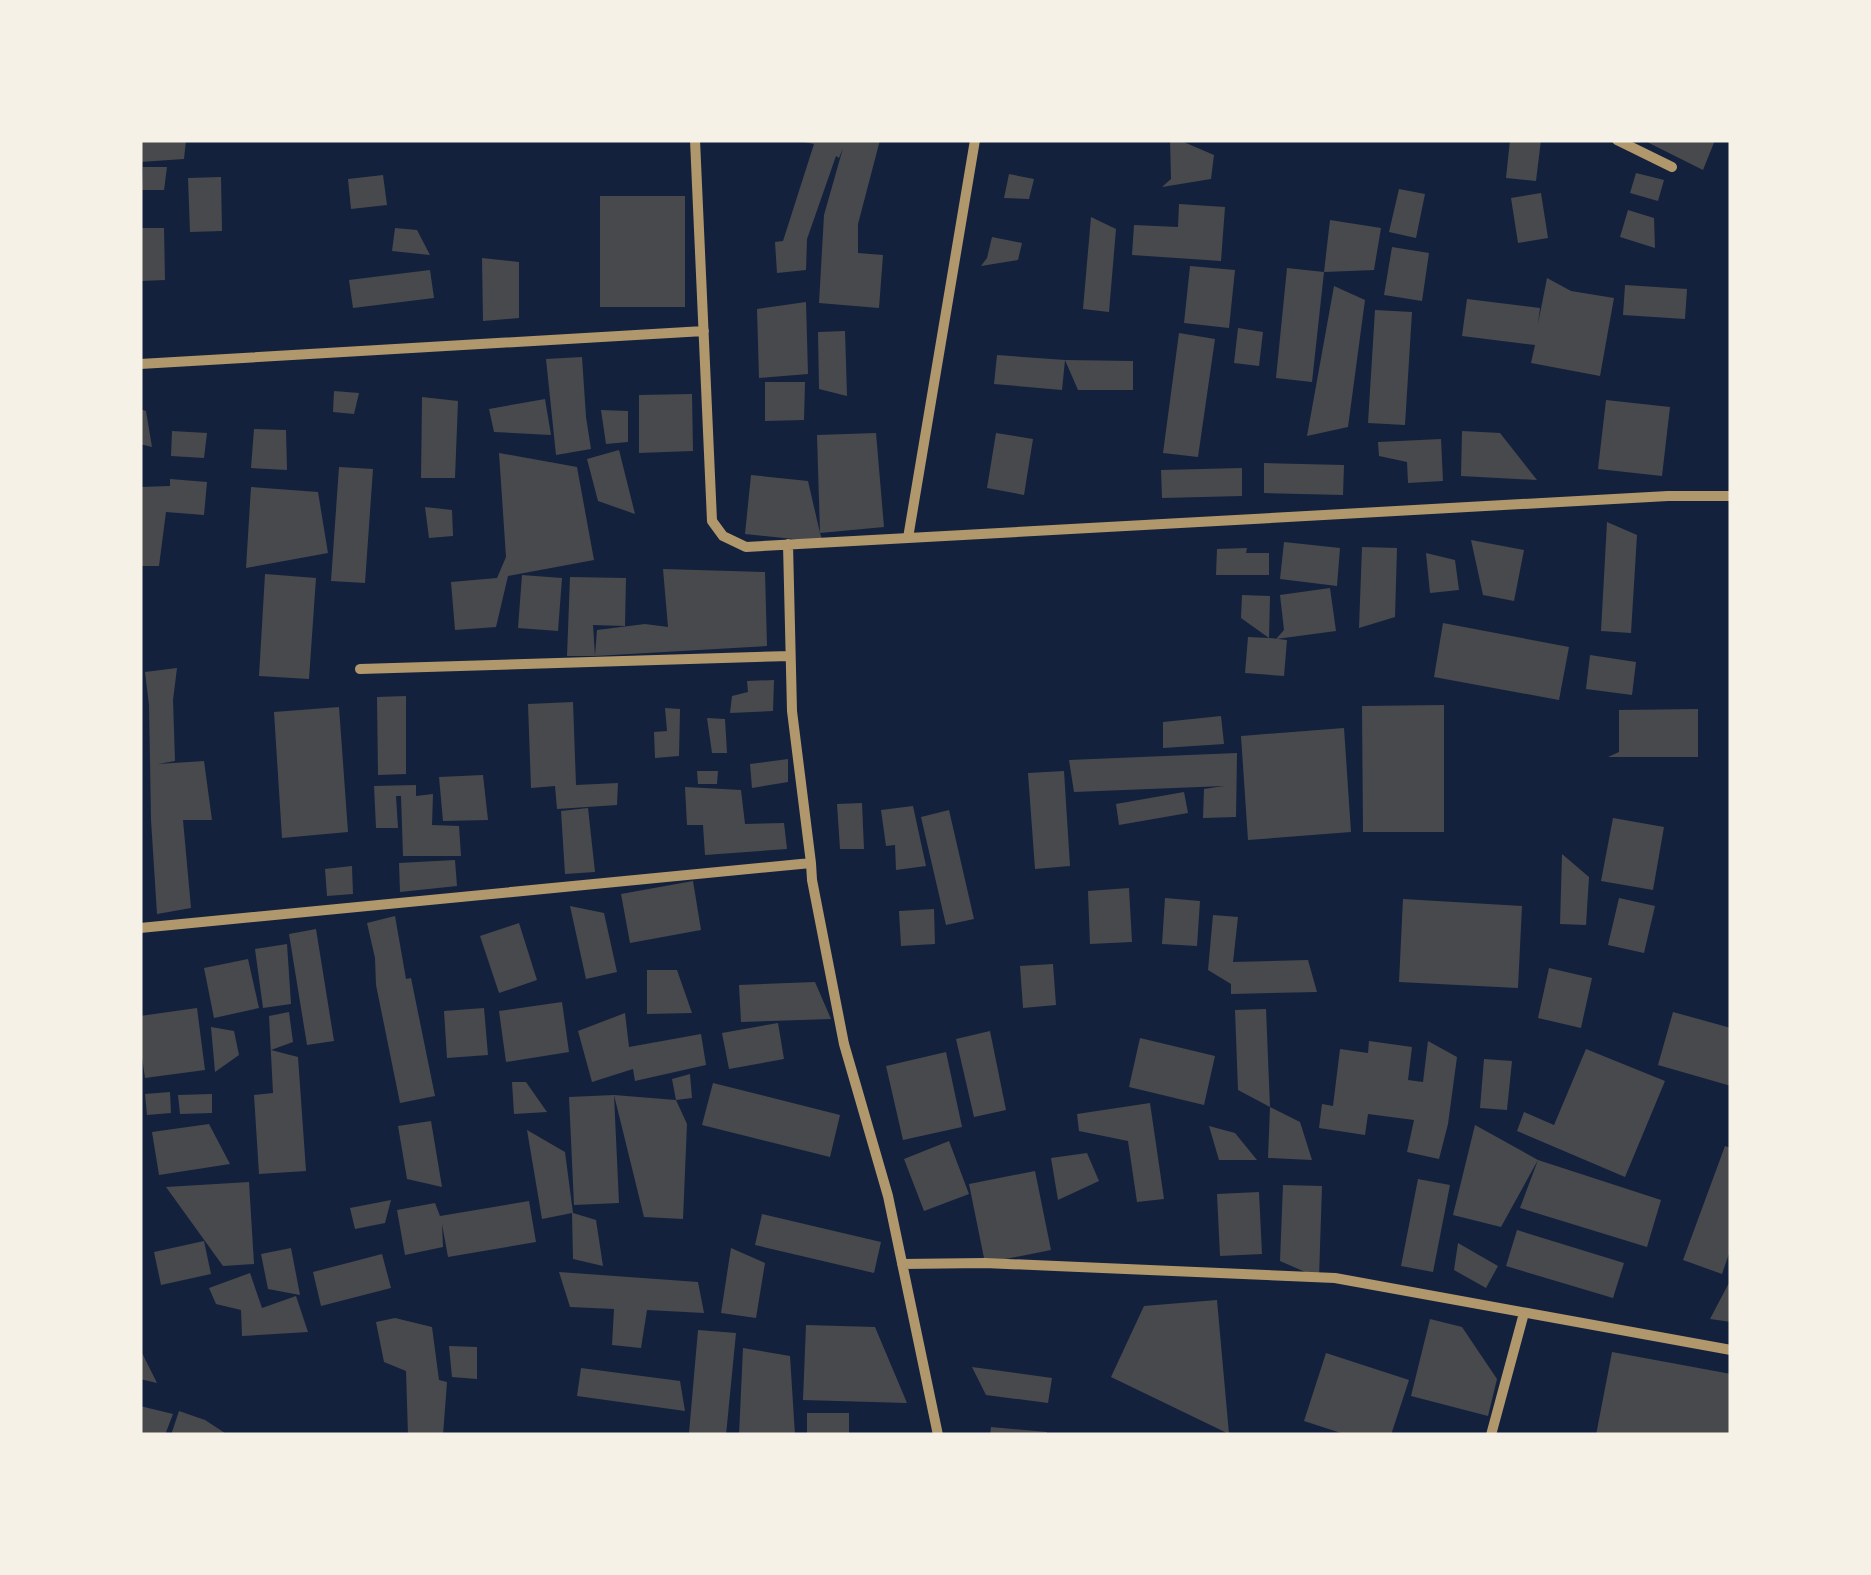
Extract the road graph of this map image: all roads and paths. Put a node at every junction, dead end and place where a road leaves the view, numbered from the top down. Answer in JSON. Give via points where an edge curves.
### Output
{"nodes":[{"id":1,"x":696,"y":140,"type":"edge"},
{"id":2,"x":974,"y":140,"type":"edge"},
{"id":3,"x":1617,"y":140,"type":"edge"},
{"id":4,"x":1672,"y":167,"type":"dead end"},
{"id":5,"x":704,"y":331,"type":"junction"},
{"id":6,"x":140,"y":364,"type":"edge"},
{"id":7,"x":1731,"y":496,"type":"edge"},
{"id":8,"x":908,"y":538,"type":"junction"},
{"id":9,"x":788,"y":544,"type":"junction"},
{"id":10,"x":790,"y":656,"type":"junction"},
{"id":11,"x":360,"y":669,"type":"dead end"},
{"id":12,"x":812,"y":863,"type":"junction"},
{"id":13,"x":140,"y":928,"type":"edge"},
{"id":14,"x":902,"y":1264,"type":"junction"},
{"id":15,"x":1524,"y":1313,"type":"junction"},
{"id":16,"x":1731,"y":1350,"type":"edge"},
{"id":17,"x":938,"y":1435,"type":"edge"},
{"id":18,"x":1491,"y":1435,"type":"edge"}],
"edges":[{"from":1,"to":5,"type":"street"},
{"from":2,"to":8,"type":"street"},
{"from":3,"to":4,"type":"street"},
{"from":5,"to":6,"type":"street"},
{"from":5,"to":9,"type":"street","via":[[712,521],[722,536],[746,547]]},
{"from":7,"to":8,"type":"street"},
{"from":8,"to":9,"type":"street"},
{"from":9,"to":10,"type":"street"},
{"from":10,"to":11,"type":"street"},
{"from":10,"to":12,"type":"street"},
{"from":12,"to":13,"type":"street"},
{"from":12,"to":14,"type":"street","via":[[844,1044]]},
{"from":14,"to":15,"type":"street","via":[[1334,1278]]},
{"from":14,"to":17,"type":"street"},
{"from":15,"to":16,"type":"street"},
{"from":15,"to":18,"type":"street"}]}
